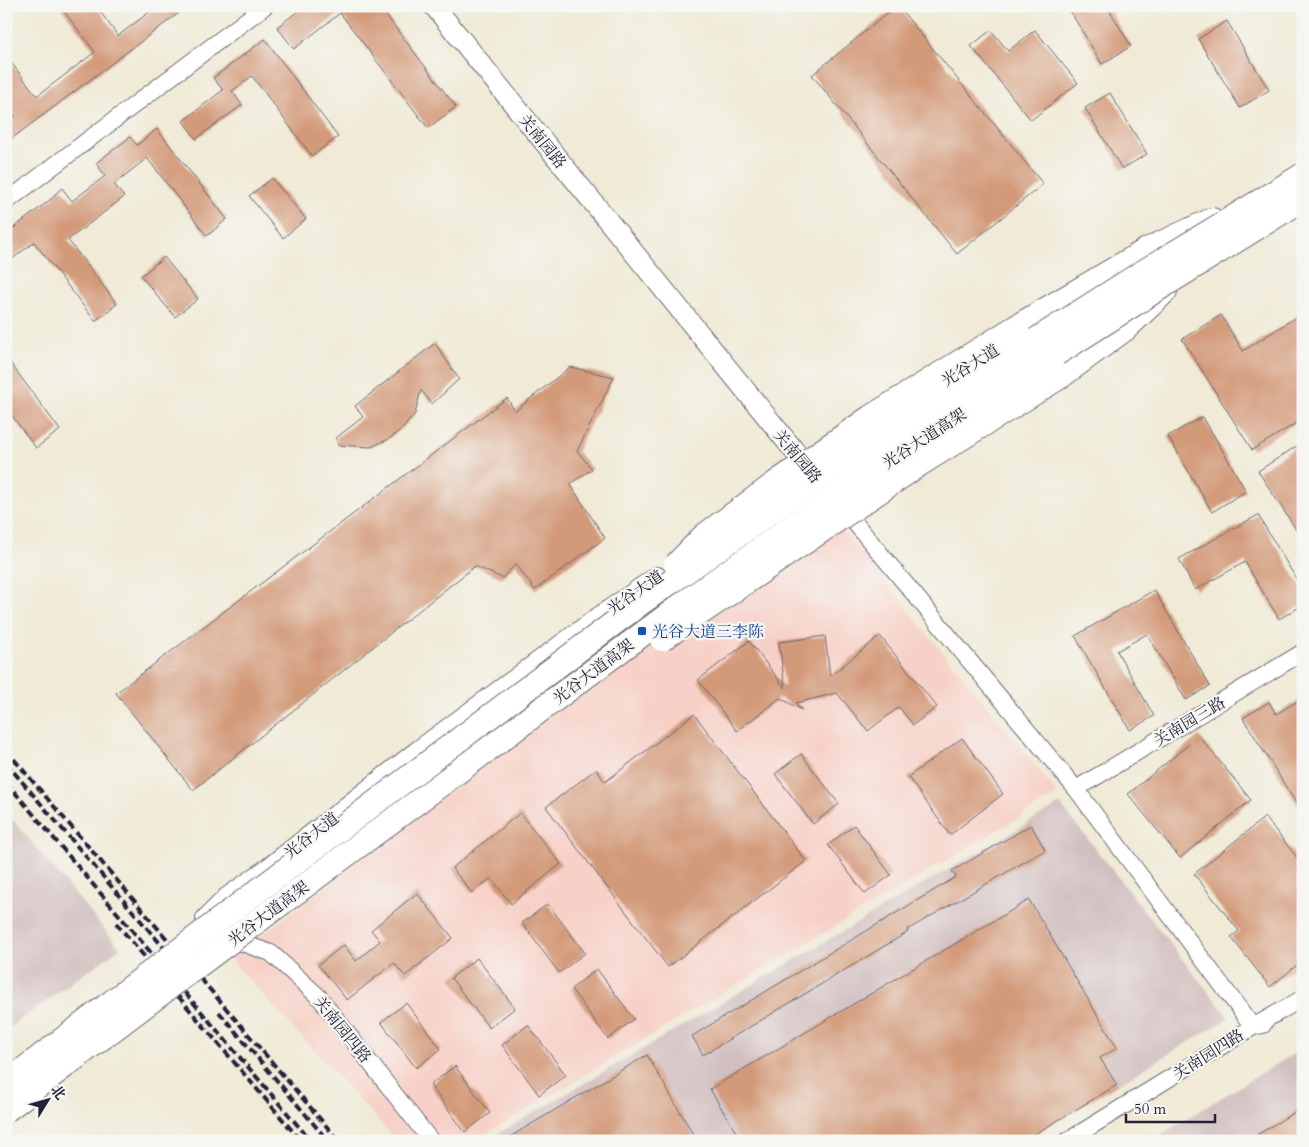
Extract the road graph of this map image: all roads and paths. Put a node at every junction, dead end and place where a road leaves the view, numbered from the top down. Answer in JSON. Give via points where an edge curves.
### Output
{"nodes":[{"id":1,"x":265,"y":6,"type":"edge"},
{"id":2,"x":434,"y":6,"type":"edge"},
{"id":3,"x":444,"y":6,"type":"edge"},
{"id":4,"x":1303,"y":165,"type":"edge"},
{"id":5,"x":1303,"y":175,"type":"edge"},
{"id":6,"x":1303,"y":199,"type":"edge"},
{"id":7,"x":6,"y":202,"type":"edge"},
{"id":8,"x":1303,"y":213,"type":"edge"},
{"id":9,"x":1214,"y":220,"type":"junction"},
{"id":10,"x":1165,"y":291,"type":"junction"},
{"id":11,"x":812,"y":465,"type":"junction"},
{"id":12,"x":829,"y":492,"type":"junction"},
{"id":13,"x":636,"y":606,"type":"junction"},
{"id":14,"x":1303,"y":652,"type":"edge"},
{"id":15,"x":572,"y":687,"type":"junction"},
{"id":16,"x":1076,"y":789,"type":"junction"},
{"id":17,"x":236,"y":941,"type":"junction"},
{"id":18,"x":1303,"y":998,"type":"edge"},
{"id":19,"x":1303,"y":1010,"type":"edge"},
{"id":20,"x":1253,"y":1027,"type":"junction"},
{"id":21,"x":6,"y":1074,"type":"edge"},
{"id":22,"x":6,"y":1083,"type":"edge"},
{"id":23,"x":6,"y":1110,"type":"edge"},
{"id":24,"x":6,"y":1116,"type":"edge"},
{"id":25,"x":431,"y":1141,"type":"edge"},
{"id":26,"x":1068,"y":1141,"type":"edge"}],
"edges":[{"from":1,"to":7,"type":"street"},
{"from":2,"to":11,"type":"main road","name":"关南园路"},
{"from":3,"to":11,"type":"main road","name":"关南园路"},
{"from":4,"to":9,"type":"main road","name":"光谷大道"},
{"from":5,"to":13,"type":"highway","name":"光谷大道高架","bridge":true,"via":[[834,468]]},
{"from":6,"to":15,"type":"highway","name":"光谷大道高架","bridge":true,"via":[[846,488]]},
{"from":8,"to":10,"type":"main road","name":"光谷大道"},
{"from":9,"to":11,"type":"main road","name":"光谷大道","via":[[1006,343]]},
{"from":9,"to":13,"type":"highway","bridge":true,"via":[[1147,250],[871,417],[704,536]]},
{"from":10,"to":12,"type":"main road","name":"光谷大道","via":[[1011,380]]},
{"from":10,"to":15,"type":"highway","bridge":true,"via":[[1126,328],[1061,376],[918,465],[647,649]]},
{"from":11,"to":12,"type":"main road","name":"关南园路"},
{"from":11,"to":21,"type":"main road","name":"光谷大道","via":[[418,752],[227,898],[187,937]]},
{"from":12,"to":16,"type":"street"},
{"from":12,"to":17,"type":"main road","name":"光谷大道","via":[[443,780]]},
{"from":13,"to":22,"type":"highway","name":"光谷大道高架","bridge":true},
{"from":14,"to":16,"type":"street","name":"关南园三路"},
{"from":15,"to":23,"type":"highway","name":"光谷大道高架","bridge":true},
{"from":16,"to":20,"type":"street"},
{"from":17,"to":24,"type":"main road","name":"光谷大道"},
{"from":17,"to":25,"type":"street","name":"关南园四路","via":[[271,953],[320,997]]},
{"from":18,"to":20,"type":"street"},
{"from":19,"to":20,"type":"street","name":"关南园四路","via":[[1286,1019]]},
{"from":20,"to":26,"type":"street","name":"关南园四路"}]}
